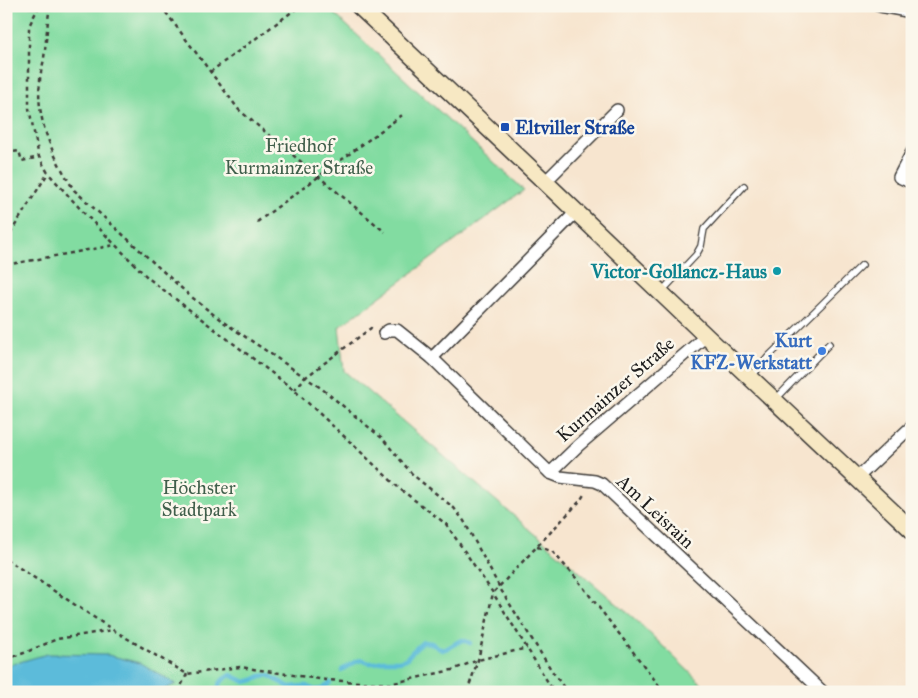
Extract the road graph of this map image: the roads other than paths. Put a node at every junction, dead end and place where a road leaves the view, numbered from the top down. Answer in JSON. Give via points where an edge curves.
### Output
{"nodes":[{"id":1,"x":359,"y":6,"type":"edge"},
{"id":2,"x":880,"y":6,"type":"edge"},
{"id":3,"x":912,"y":12,"type":"edge"},
{"id":4,"x":617,"y":110,"type":"dead end"},
{"id":5,"x":912,"y":152,"type":"edge"},
{"id":6,"x":545,"y":182,"type":"junction"},
{"id":7,"x":912,"y":183,"type":"edge"},
{"id":8,"x":744,"y":186,"type":"dead end"},
{"id":9,"x":576,"y":212,"type":"junction"},
{"id":10,"x":862,"y":265,"type":"dead end"},
{"id":11,"x":661,"y":292,"type":"junction"},
{"id":12,"x":384,"y":333,"type":"road end"},
{"id":13,"x":706,"y":336,"type":"junction"},
{"id":14,"x":829,"y":344,"type":"dead end"},
{"id":15,"x":432,"y":358,"type":"junction"},
{"id":16,"x":750,"y":377,"type":"junction"},
{"id":17,"x":774,"y":400,"type":"junction"},
{"id":18,"x":912,"y":426,"type":"edge"},
{"id":19,"x":550,"y":473,"type":"junction"},
{"id":20,"x":857,"y":478,"type":"junction"},
{"id":21,"x":912,"y":530,"type":"edge"},
{"id":22,"x":823,"y":692,"type":"edge"}],
"edges":[{"from":1,"to":6,"type":"main road","name":"Kurmainzer Straße"},
{"from":2,"to":3,"type":"street"},
{"from":4,"to":6,"type":"street"},
{"from":5,"to":7,"type":"street","via":[[899,177]]},
{"from":6,"to":9,"type":"main road","name":"Kurmainzer Straße"},
{"from":8,"to":11,"type":"lane","via":[[704,229],[696,255]]},
{"from":9,"to":11,"type":"main road","name":"Kurmainzer Straße"},
{"from":9,"to":15,"type":"street"},
{"from":10,"to":16,"type":"lane"},
{"from":11,"to":13,"type":"main road","name":"Kurmainzer Straße"},
{"from":12,"to":15,"type":"street","name":"Am Leisrain","via":[[398,330]]},
{"from":13,"to":16,"type":"main road","name":"Kurmainzer Straße"},
{"from":13,"to":19,"type":"street","name":"Kurmainzer Straße"},
{"from":14,"to":17,"type":"lane"},
{"from":15,"to":19,"type":"street","name":"Am Leisrain"},
{"from":16,"to":17,"type":"main road","name":"Kurmainzer Straße"},
{"from":17,"to":20,"type":"main road","name":"Kurmainzer Straße"},
{"from":18,"to":20,"type":"street"},
{"from":19,"to":22,"type":"street","name":"Am Leisrain","via":[[560,478],[602,484]]},
{"from":20,"to":21,"type":"main road","name":"Kurmainzer Straße"}]}
